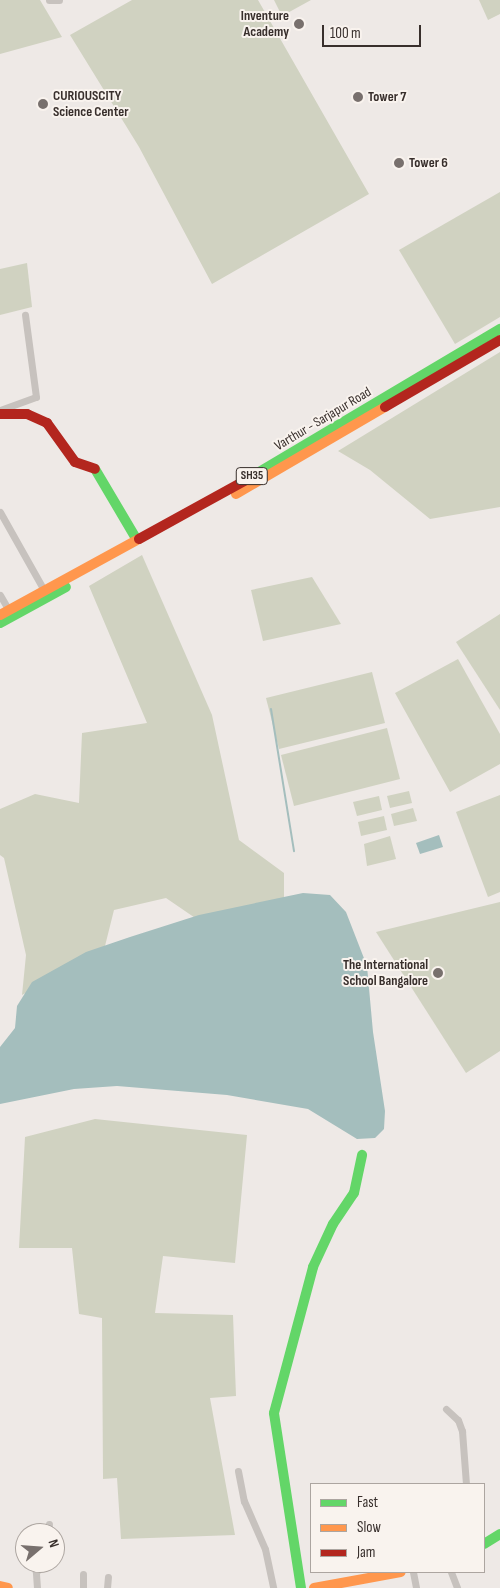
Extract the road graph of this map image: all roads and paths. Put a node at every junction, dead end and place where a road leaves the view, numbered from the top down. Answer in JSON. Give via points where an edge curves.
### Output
{"nodes":[{"id":1,"x":25,"y":315,"type":"dead end"},
{"id":2,"x":500,"y":329,"type":"edge"},
{"id":3,"x":500,"y":340,"type":"edge"},
{"id":4,"x":0,"y":410,"type":"edge"},
{"id":5,"x":0,"y":414,"type":"edge"},
{"id":6,"x":0,"y":512,"type":"edge"},
{"id":7,"x":136,"y":540,"type":"junction"},
{"id":8,"x":44,"y":590,"type":"junction"},
{"id":9,"x":0,"y":595,"type":"edge"},
{"id":10,"x":7,"y":614,"type":"edge"},
{"id":11,"x":0,"y":623,"type":"edge"},
{"id":12,"x":362,"y":1155,"type":"dead end"},
{"id":13,"x":446,"y":1409,"type":"dead end"},
{"id":14,"x":238,"y":1471,"type":"dead end"},
{"id":15,"x":466,"y":1483,"type":"edge"},
{"id":16,"x":500,"y":1534,"type":"edge"},
{"id":17,"x":485,"y":1543,"type":"edge"},
{"id":18,"x":36,"y":1573,"type":"edge"},
{"id":19,"x":396,"y":1573,"type":"edge"},
{"id":20,"x":413,"y":1573,"type":"edge"},
{"id":21,"x":451,"y":1573,"type":"edge"},
{"id":22,"x":83,"y":1574,"type":"dead end"},
{"id":23,"x":108,"y":1577,"type":"dead end"},
{"id":24,"x":0,"y":1586,"type":"edge"},
{"id":25,"x":8,"y":1588,"type":"edge"},
{"id":26,"x":37,"y":1588,"type":"edge"},
{"id":27,"x":83,"y":1588,"type":"edge"},
{"id":28,"x":107,"y":1588,"type":"edge"},
{"id":29,"x":273,"y":1588,"type":"edge"},
{"id":30,"x":301,"y":1588,"type":"edge"},
{"id":31,"x":314,"y":1588,"type":"edge"},
{"id":32,"x":416,"y":1588,"type":"edge"},
{"id":33,"x":457,"y":1588,"type":"edge"}],
"edges":[{"from":1,"to":4,"type":"street","via":[[36,397]]},
{"from":2,"to":7,"type":"main road","name":"Varthur - Sarjapur Road","number":"SH35","via":[[314,441]]},
{"from":3,"to":10,"type":"main road","name":"Varthur - Sarjapur Road","number":"SH35","via":[[319,448]]},
{"from":5,"to":7,"type":"main road","via":[[26,414],[47,423],[75,462],[95,469]]},
{"from":6,"to":8,"type":"street"},
{"from":7,"to":8,"type":"main road","name":"Varthur - Sarjapur Road","number":"SH35"},
{"from":8,"to":10,"type":"main road","name":"Varthur - Sarjapur Road","number":"SH35"},
{"from":9,"to":10,"type":"street"},
{"from":10,"to":11,"type":"main road","name":"Varthur - Sarjapur Road","number":"SH35"},
{"from":12,"to":30,"type":"main road","via":[[354,1192],[333,1224],[313,1267],[274,1413]]},
{"from":13,"to":15,"type":"street","via":[[458,1420],[462,1432]]},
{"from":14,"to":29,"type":"street","via":[[244,1501],[265,1549]]},
{"from":16,"to":17,"type":"main road"},
{"from":18,"to":26,"type":"street"},
{"from":19,"to":31,"type":"main road"},
{"from":20,"to":32,"type":"street"},
{"from":21,"to":33,"type":"street"},
{"from":22,"to":27,"type":"street"},
{"from":23,"to":28,"type":"street"},
{"from":24,"to":25,"type":"main road"}]}
